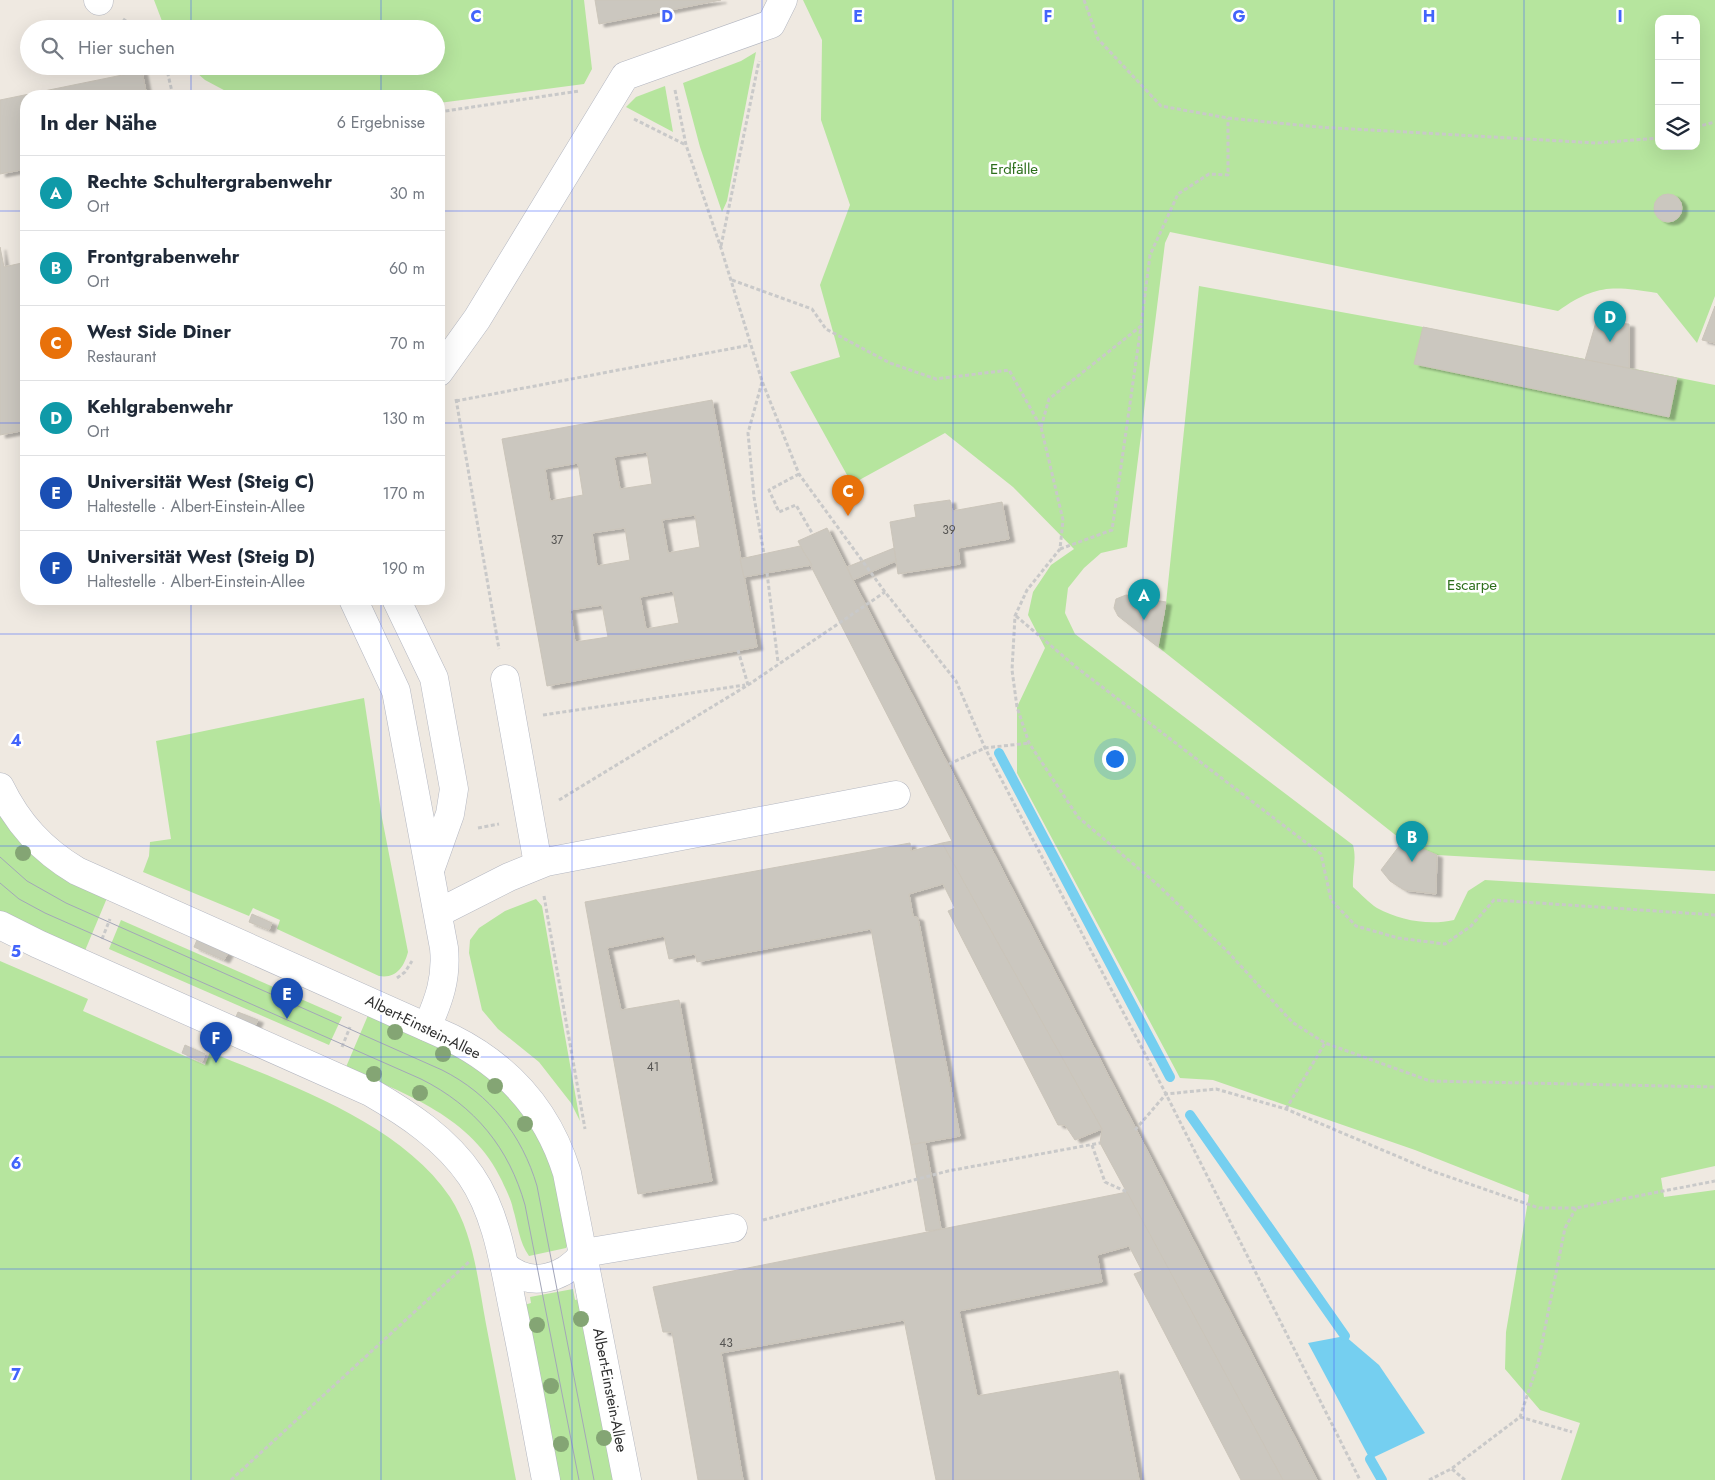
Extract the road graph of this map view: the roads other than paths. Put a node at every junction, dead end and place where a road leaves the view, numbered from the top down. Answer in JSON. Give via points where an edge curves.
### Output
{"nodes":[{"id":1,"x":783,"y":0,"type":"edge"},
{"id":2,"x":445,"y":365,"type":"edge"},
{"id":3,"x":356,"y":605,"type":"edge"},
{"id":4,"x":399,"y":605,"type":"edge"},
{"id":5,"x":505,"y":679,"type":"road end"},
{"id":6,"x":0,"y":787,"type":"edge"},
{"id":7,"x":896,"y":795,"type":"dead end"},
{"id":8,"x":429,"y":872,"type":"junction"},
{"id":9,"x":540,"y":875,"type":"junction"},
{"id":10,"x":438,"y":913,"type":"junction"},
{"id":11,"x":0,"y":925,"type":"edge"},
{"id":12,"x":427,"y":1027,"type":"junction"},
{"id":13,"x":734,"y":1228,"type":"road end"},
{"id":14,"x":584,"y":1252,"type":"junction"},
{"id":15,"x":504,"y":1265,"type":"junction"},
{"id":16,"x":546,"y":1480,"type":"edge"},
{"id":17,"x":627,"y":1480,"type":"edge"}],
"edges":[{"from":1,"to":2,"type":"street","via":[[771,24],[625,76],[477,319]]},
{"from":3,"to":8,"type":"street","via":[[396,691]]},
{"from":4,"to":8,"type":"street","via":[[434,678],[454,789],[446,826]]},
{"from":5,"to":9,"type":"street"},
{"from":6,"to":12,"type":"street","name":"Albert-Einstein-Allee","via":[[14,815],[37,842],[77,871]]},
{"from":7,"to":9,"type":"street"},
{"from":8,"to":10,"type":"street"},
{"from":9,"to":10,"type":"street"},
{"from":10,"to":12,"type":"street","via":[[445,972],[440,996]]},
{"from":11,"to":15,"type":"street","via":[[395,1106],[456,1157],[472,1176],[484,1198]]},
{"from":12,"to":14,"type":"street","name":"Albert-Einstein-Allee","via":[[465,1045],[502,1070],[539,1111],[564,1161]]},
{"from":13,"to":14,"type":"street"},
{"from":14,"to":15,"type":"street","via":[[571,1267],[548,1278],[525,1278]]},
{"from":14,"to":17,"type":"street","name":"Albert-Einstein-Allee"},
{"from":15,"to":16,"type":"street"}]}
